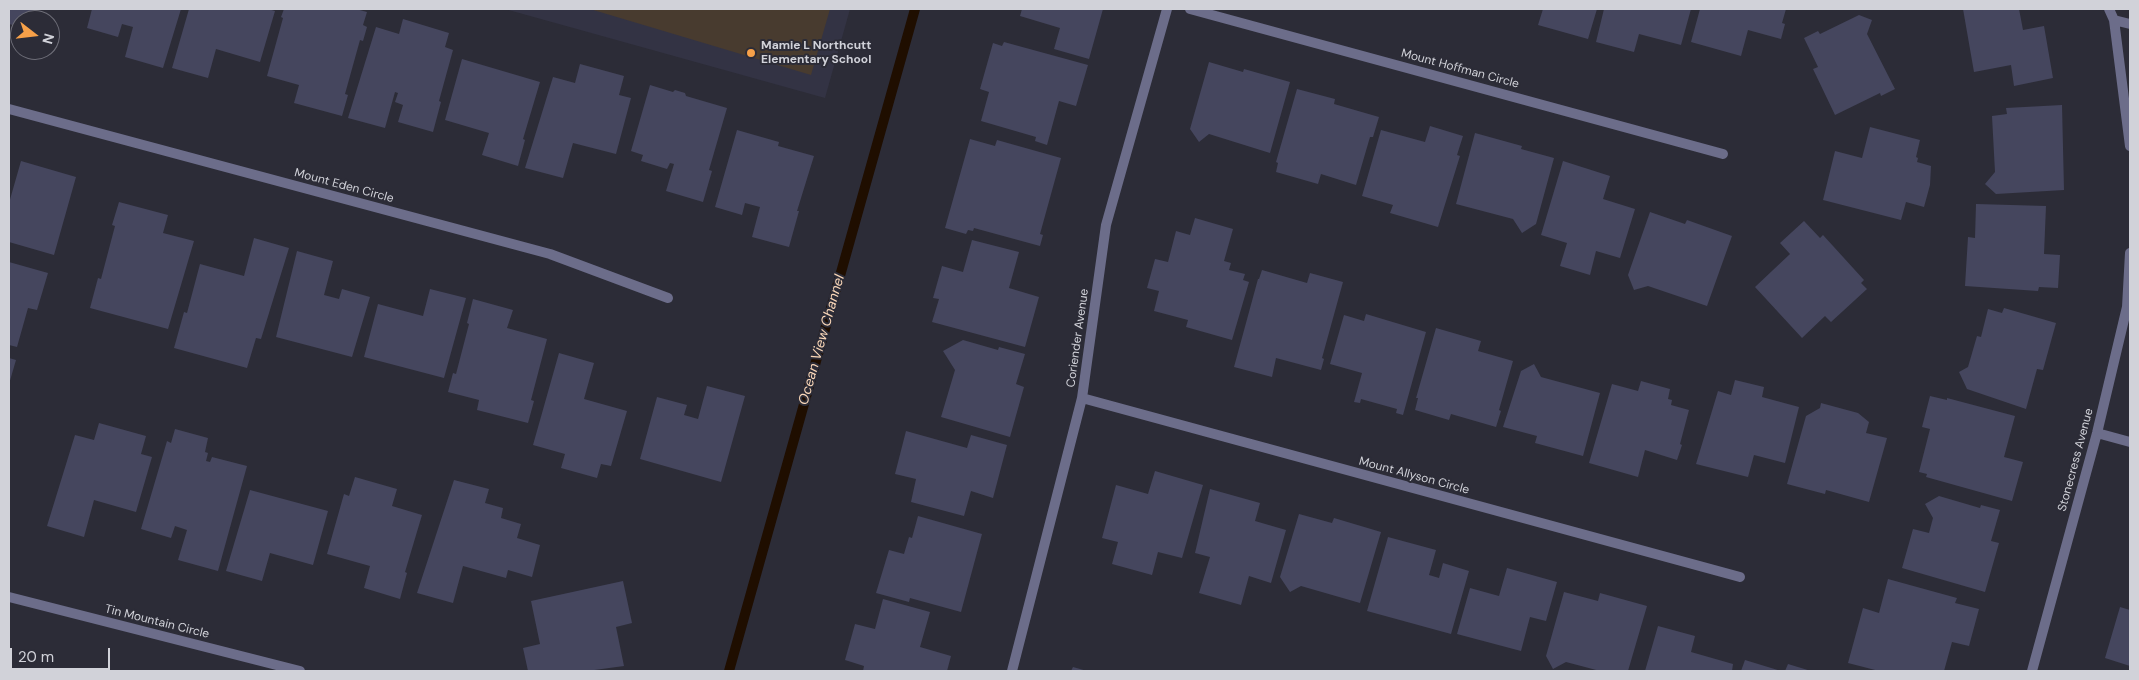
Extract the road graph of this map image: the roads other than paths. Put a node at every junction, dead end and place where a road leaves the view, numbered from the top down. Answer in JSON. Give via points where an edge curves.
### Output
{"nodes":[{"id":1,"x":1167,"y":9,"type":"edge"},
{"id":2,"x":1190,"y":9,"type":"edge"},
{"id":3,"x":2109,"y":9,"type":"edge"},
{"id":4,"x":2114,"y":20,"type":"junction"},
{"id":5,"x":2130,"y":24,"type":"edge"},
{"id":6,"x":9,"y":109,"type":"edge"},
{"id":7,"x":2130,"y":146,"type":"edge"},
{"id":8,"x":1723,"y":154,"type":"dead end"},
{"id":9,"x":2130,"y":253,"type":"edge"},
{"id":10,"x":668,"y":298,"type":"dead end"},
{"id":11,"x":1082,"y":398,"type":"junction"},
{"id":12,"x":2097,"y":433,"type":"junction"},
{"id":13,"x":2130,"y":442,"type":"edge"},
{"id":14,"x":1740,"y":577,"type":"dead end"},
{"id":15,"x":9,"y":597,"type":"edge"},
{"id":16,"x":300,"y":671,"type":"edge"},
{"id":17,"x":1012,"y":671,"type":"edge"},
{"id":18,"x":2032,"y":671,"type":"edge"}],
"edges":[{"from":1,"to":11,"type":"street","name":"Coriender Avenue","via":[[1106,225]]},
{"from":2,"to":8,"type":"street","name":"Mount Hoffman Circle"},
{"from":3,"to":4,"type":"street"},
{"from":4,"to":5,"type":"street"},
{"from":4,"to":7,"type":"street"},
{"from":6,"to":10,"type":"street","name":"Mount Eden Circle","via":[[550,254]]},
{"from":9,"to":12,"type":"street","name":"Stonecress Avenue","via":[[2127,307]]},
{"from":11,"to":14,"type":"street","name":"Mount Allyson Circle"},
{"from":11,"to":17,"type":"street","name":"Coriender Avenue"},
{"from":12,"to":13,"type":"street"},
{"from":12,"to":18,"type":"street","name":"Stonecress Avenue"},
{"from":15,"to":16,"type":"street","name":"Tin Mountain Circle"}]}
